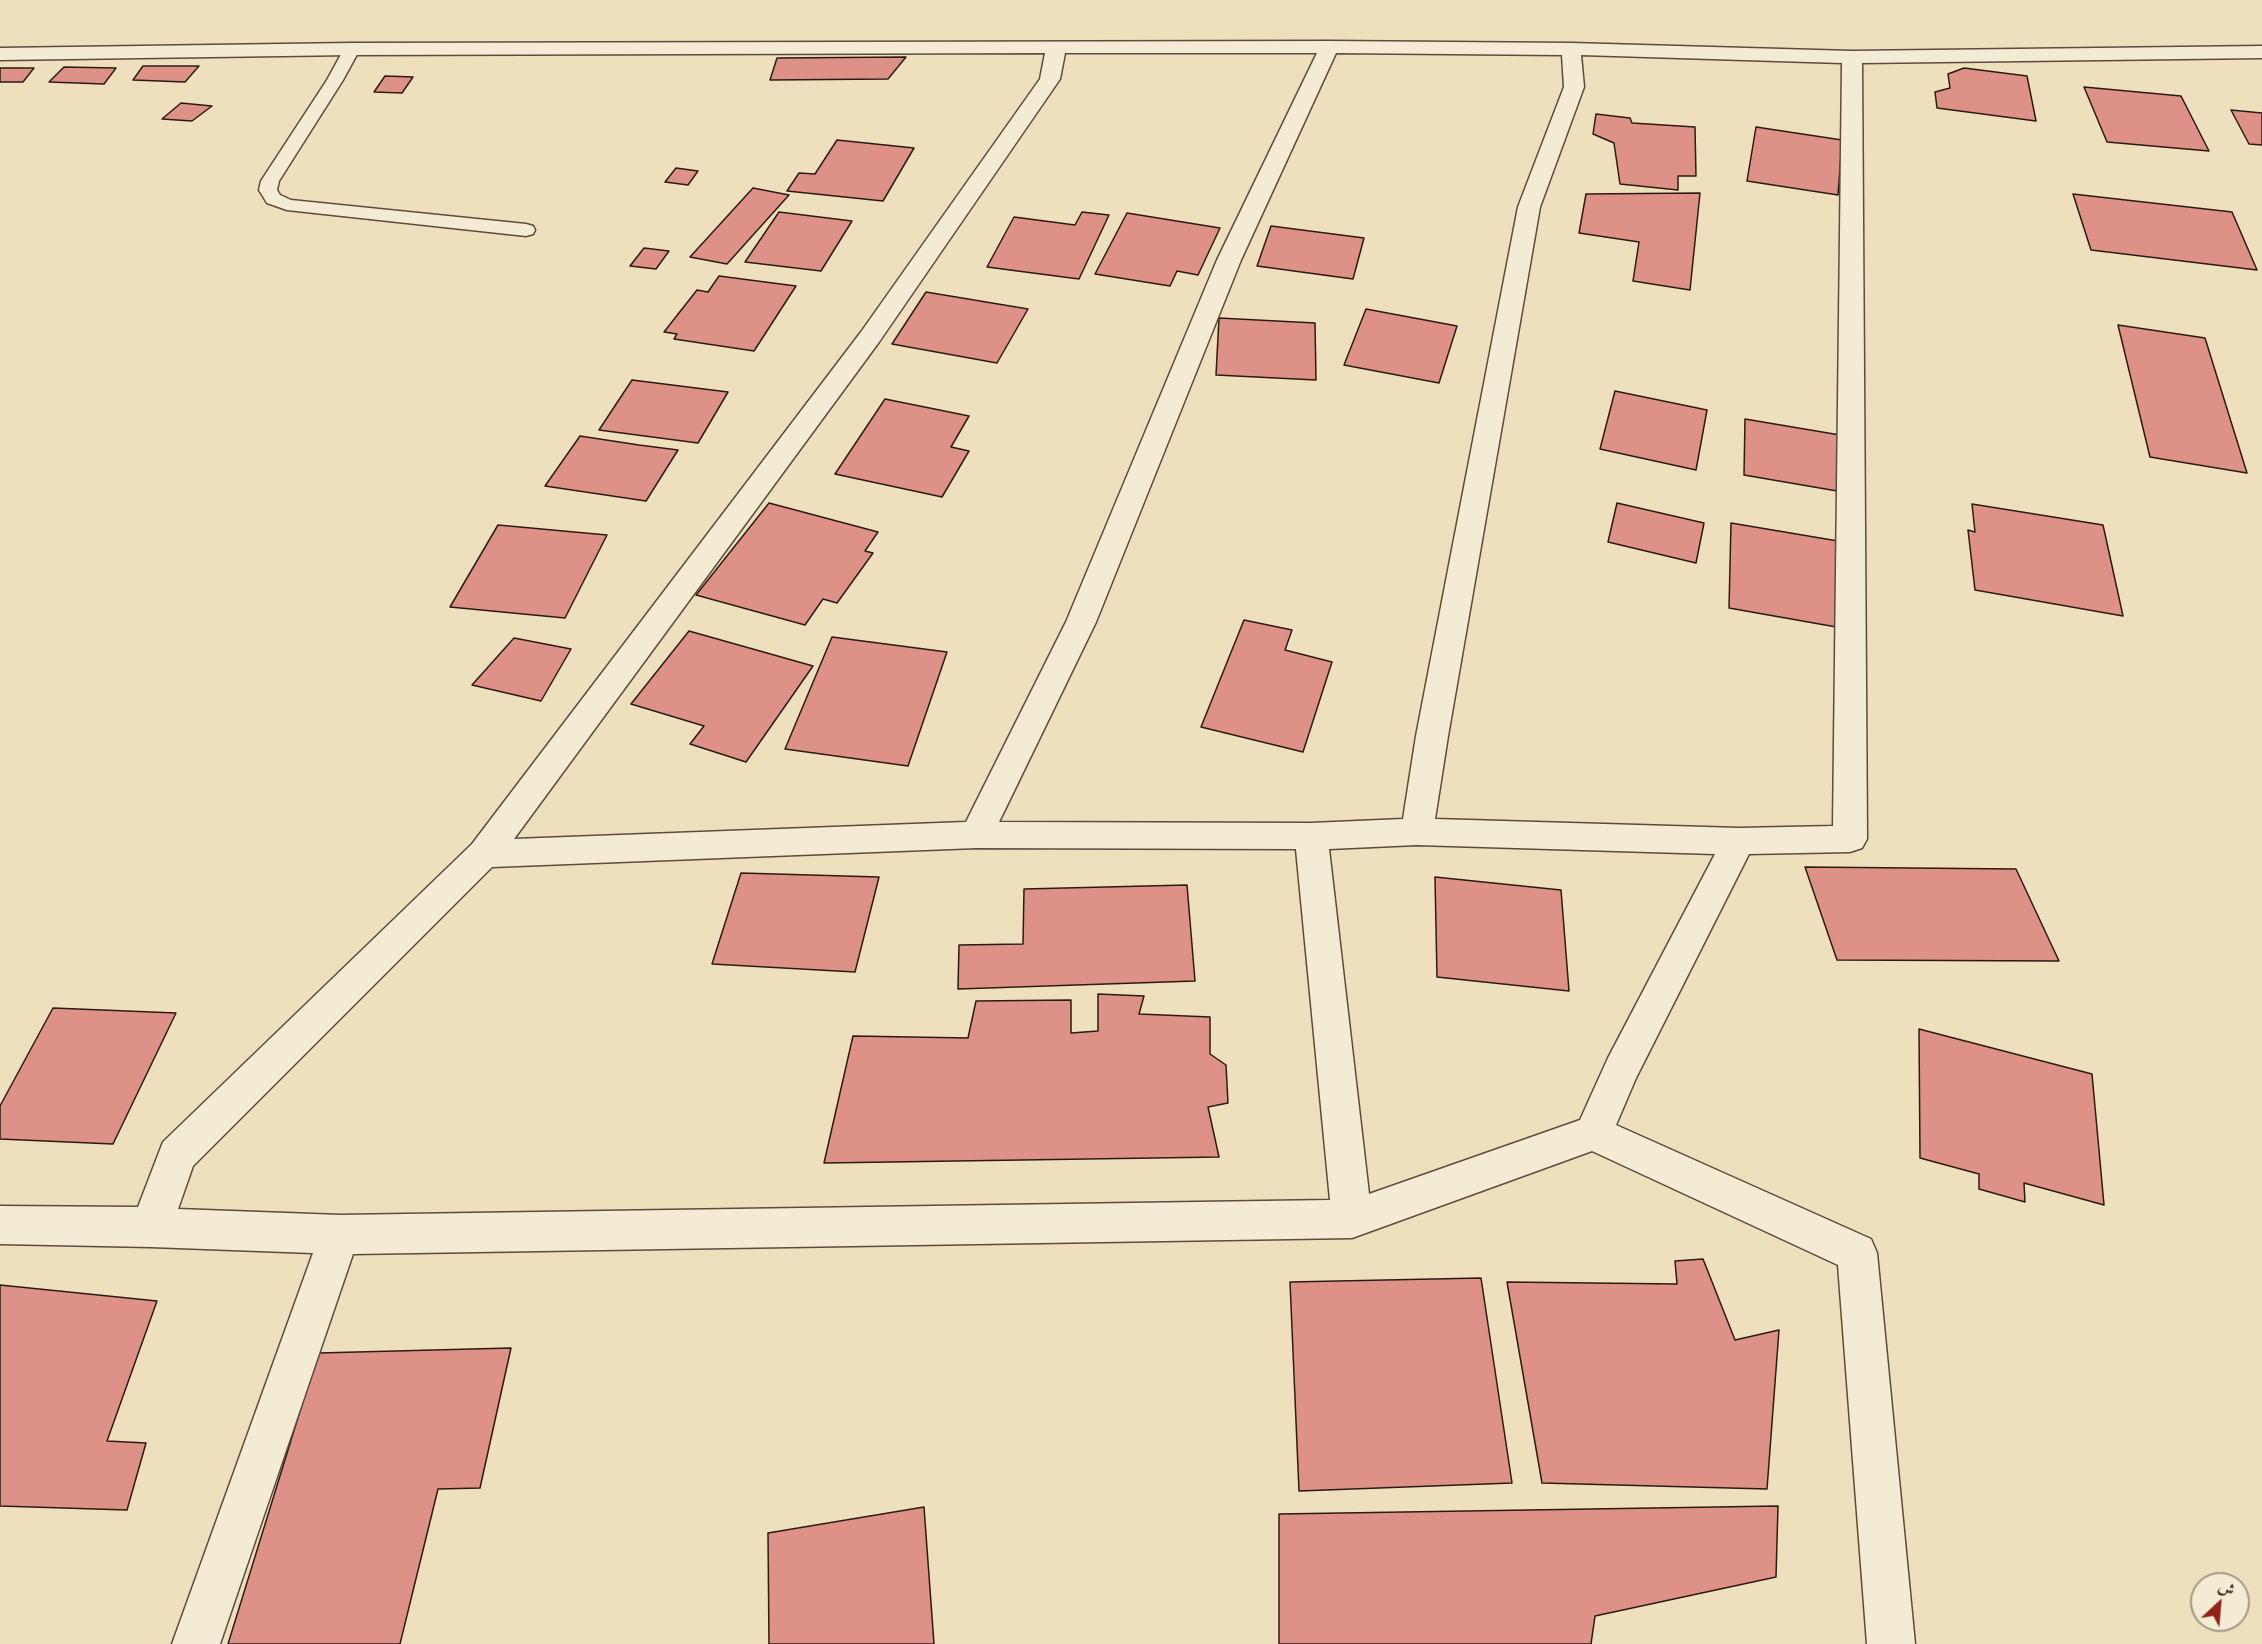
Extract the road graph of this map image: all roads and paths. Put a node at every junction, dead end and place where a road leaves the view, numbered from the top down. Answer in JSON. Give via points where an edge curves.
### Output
{"nodes":[{"id":1,"x":1329,"y":47,"type":"junction"},
{"id":2,"x":352,"y":49,"type":"junction"},
{"id":3,"x":1056,"y":49,"type":"junction"},
{"id":4,"x":1571,"y":49,"type":"junction"},
{"id":5,"x":2262,"y":52,"type":"edge"},
{"id":6,"x":0,"y":54,"type":"edge"},
{"id":7,"x":1852,"y":57,"type":"junction"},
{"id":8,"x":526,"y":230,"type":"dead end"},
{"id":9,"x":1418,"y":832,"type":"junction"},
{"id":10,"x":976,"y":835,"type":"junction"},
{"id":11,"x":1311,"y":836,"type":"junction"},
{"id":12,"x":1739,"y":841,"type":"junction"},
{"id":13,"x":484,"y":854,"type":"junction"},
{"id":14,"x":1593,"y":1133,"type":"junction"},
{"id":15,"x":1352,"y":1219,"type":"junction"},
{"id":16,"x":0,"y":1225,"type":"edge"},
{"id":17,"x":151,"y":1227,"type":"junction"},
{"id":18,"x":340,"y":1235,"type":"junction"},
{"id":19,"x":196,"y":1644,"type":"edge"},
{"id":20,"x":1891,"y":1644,"type":"edge"}],
"edges":[{"from":1,"to":3,"type":"street"},
{"from":1,"to":4,"type":"street"},
{"from":1,"to":10,"type":"street","via":[[1230,260],[1081,622]]},
{"from":2,"to":3,"type":"street"},
{"from":2,"to":6,"type":"street"},
{"from":2,"to":8,"type":"lane","via":[[270,181],[268,190],[273,199],[287,205]]},
{"from":3,"to":13,"type":"street","via":[[1050,79],[870,338]]},
{"from":4,"to":7,"type":"street"},
{"from":4,"to":9,"type":"street","via":[[1574,87],[1529,207],[1434,724]]},
{"from":5,"to":7,"type":"street"},
{"from":7,"to":12,"type":"street","via":[[1850,839]]},
{"from":9,"to":11,"type":"street"},
{"from":9,"to":12,"type":"street"},
{"from":10,"to":11,"type":"street"},
{"from":10,"to":13,"type":"street"},
{"from":11,"to":15,"type":"street"},
{"from":12,"to":14,"type":"street","via":[[1621,1070]]},
{"from":13,"to":17,"type":"street","via":[[177,1155]]},
{"from":14,"to":15,"type":"street"},
{"from":14,"to":20,"type":"street","via":[[1857,1253]]},
{"from":15,"to":18,"type":"street"},
{"from":16,"to":17,"type":"street"},
{"from":17,"to":18,"type":"street"},
{"from":18,"to":19,"type":"street"}]}
